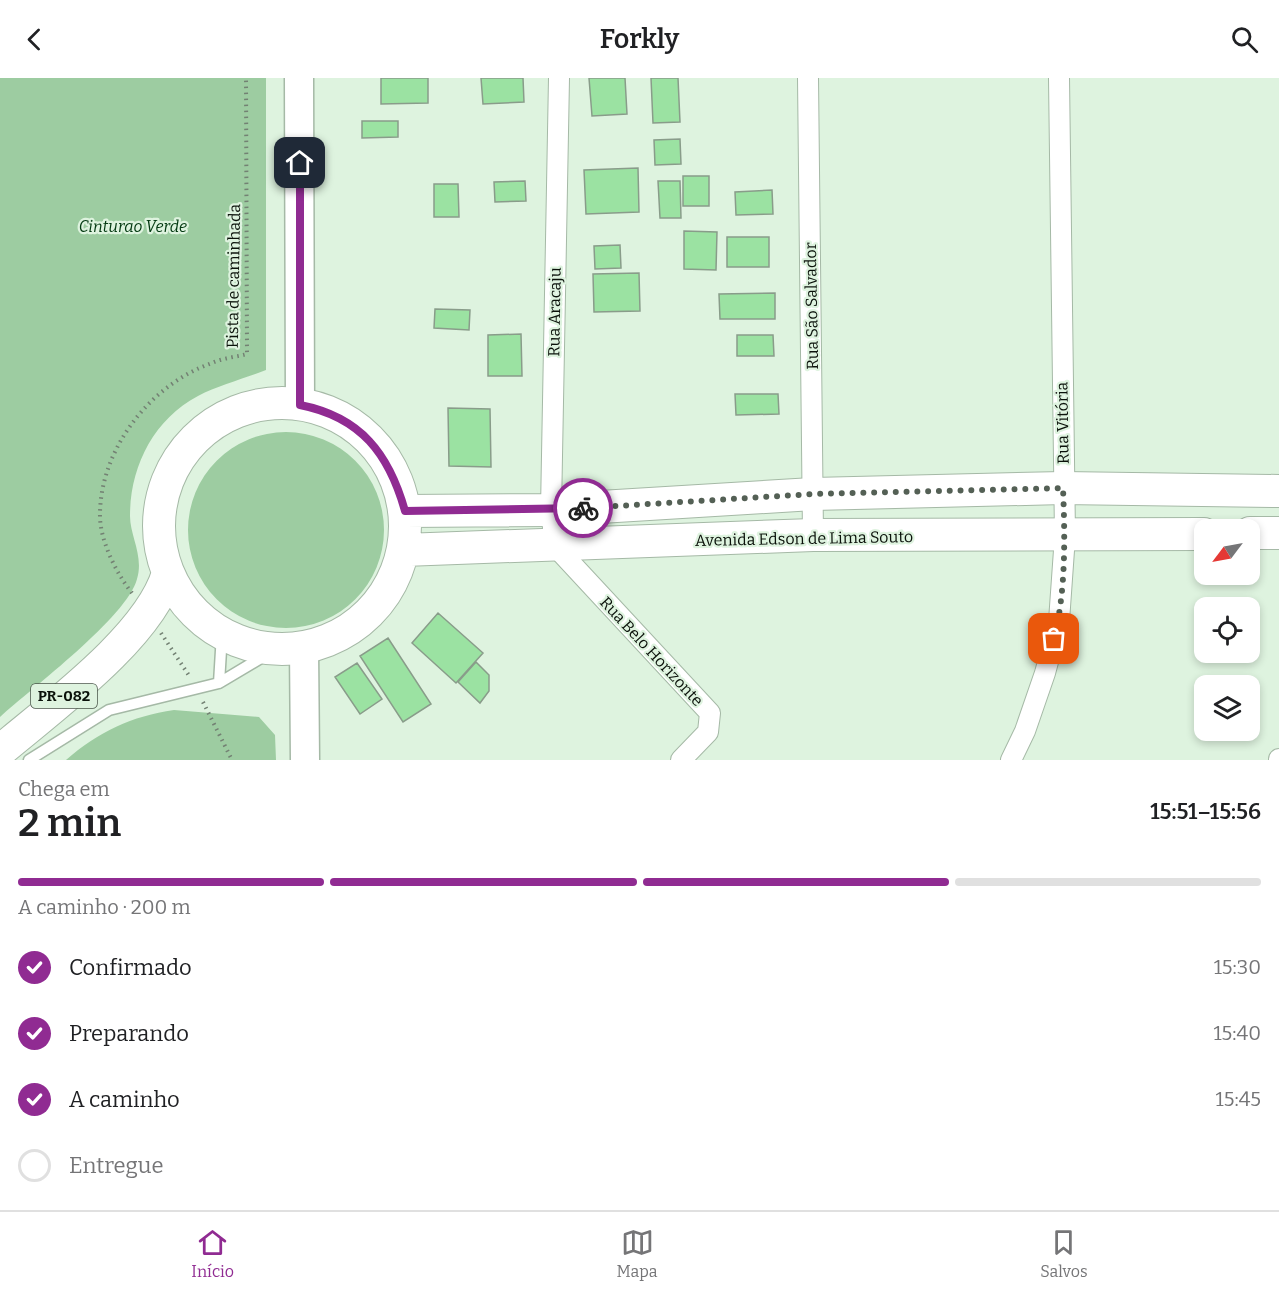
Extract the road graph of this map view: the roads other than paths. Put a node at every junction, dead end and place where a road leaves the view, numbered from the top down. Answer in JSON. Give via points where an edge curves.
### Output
{"nodes":[{"id":1,"x":299,"y":78,"type":"edge"},
{"id":2,"x":559,"y":78,"type":"edge"},
{"id":3,"x":808,"y":78,"type":"edge"},
{"id":4,"x":1059,"y":78,"type":"edge"},
{"id":5,"x":300,"y":405,"type":"junction"},
{"id":6,"x":1063,"y":488,"type":"junction"},
{"id":7,"x":1279,"y":491,"type":"edge"},
{"id":8,"x":813,"y":494,"type":"junction"},
{"id":9,"x":551,"y":510,"type":"junction"},
{"id":10,"x":405,"y":511,"type":"junction"},
{"id":11,"x":1260,"y":533,"type":"edge"},
{"id":12,"x":1279,"y":533,"type":"edge"},
{"id":13,"x":1194,"y":534,"type":"edge"},
{"id":14,"x":813,"y":535,"type":"junction"},
{"id":15,"x":1065,"y":536,"type":"junction"},
{"id":16,"x":555,"y":546,"type":"junction"},
{"id":17,"x":404,"y":550,"type":"junction"},
{"id":18,"x":168,"y":573,"type":"junction"},
{"id":19,"x":152,"y":620,"type":"junction"},
{"id":20,"x":210,"y":625,"type":"junction"},
{"id":21,"x":290,"y":649,"type":"junction"},
{"id":22,"x":219,"y":683,"type":"junction"},
{"id":23,"x":0,"y":751,"type":"edge"},
{"id":24,"x":30,"y":760,"type":"edge"},
{"id":25,"x":305,"y":760,"type":"edge"},
{"id":26,"x":681,"y":760,"type":"edge"},
{"id":27,"x":1011,"y":760,"type":"edge"}],
"edges":[{"from":1,"to":5,"type":"main road"},
{"from":2,"to":9,"type":"street","name":"Rua Aracaju"},
{"from":3,"to":8,"type":"street","name":"Rua São Salvador"},
{"from":4,"to":6,"type":"street","name":"Rua Vitória"},
{"from":5,"to":10,"type":"main road","via":[[335,416],[372,442],[396,480]]},
{"from":5,"to":18,"type":"main road","via":[[267,404],[243,410],[213,425],[183,453],[167,483],[159,524]]},
{"from":6,"to":7,"type":"main road"},
{"from":6,"to":8,"type":"main road"},
{"from":6,"to":15,"type":"street","name":"Rua Vitória"},
{"from":8,"to":9,"type":"main road"},
{"from":8,"to":14,"type":"street","name":"Rua São Salvador"},
{"from":9,"to":10,"type":"main road"},
{"from":9,"to":16,"type":"street","name":"Rua Aracaju"},
{"from":10,"to":17,"type":"main road"},
{"from":11,"to":12,"type":"main road"},
{"from":13,"to":15,"type":"main road","name":"Avenida Edson de Lima Souto"},
{"from":14,"to":15,"type":"main road","name":"Avenida Edson de Lima Souto"},
{"from":14,"to":16,"type":"main road","name":"Avenida Edson de Lima Souto"},
{"from":15,"to":27,"type":"street","name":"Rua Vitória","via":[[1059,621],[1045,673]]},
{"from":16,"to":17,"type":"main road","name":"Avenida Edson de Lima Souto"},
{"from":16,"to":26,"type":"street","name":"Rua Belo Horizonte","via":[[710,713],[708,732]]},
{"from":17,"to":21,"type":"main road","via":[[380,602],[358,624],[333,639]]},
{"from":18,"to":19,"type":"main road","number":"PR-082"},
{"from":18,"to":20,"type":"main road","via":[[180,596]]},
{"from":19,"to":20,"type":"main road"},
{"from":19,"to":23,"type":"main road","number":"PR-082"},
{"from":20,"to":21,"type":"main road","via":[[248,645]]},
{"from":20,"to":22,"type":"lane"},
{"from":21,"to":22,"type":"lane"},
{"from":21,"to":25,"type":"main road"},
{"from":22,"to":24,"type":"lane","via":[[109,710]]}]}
